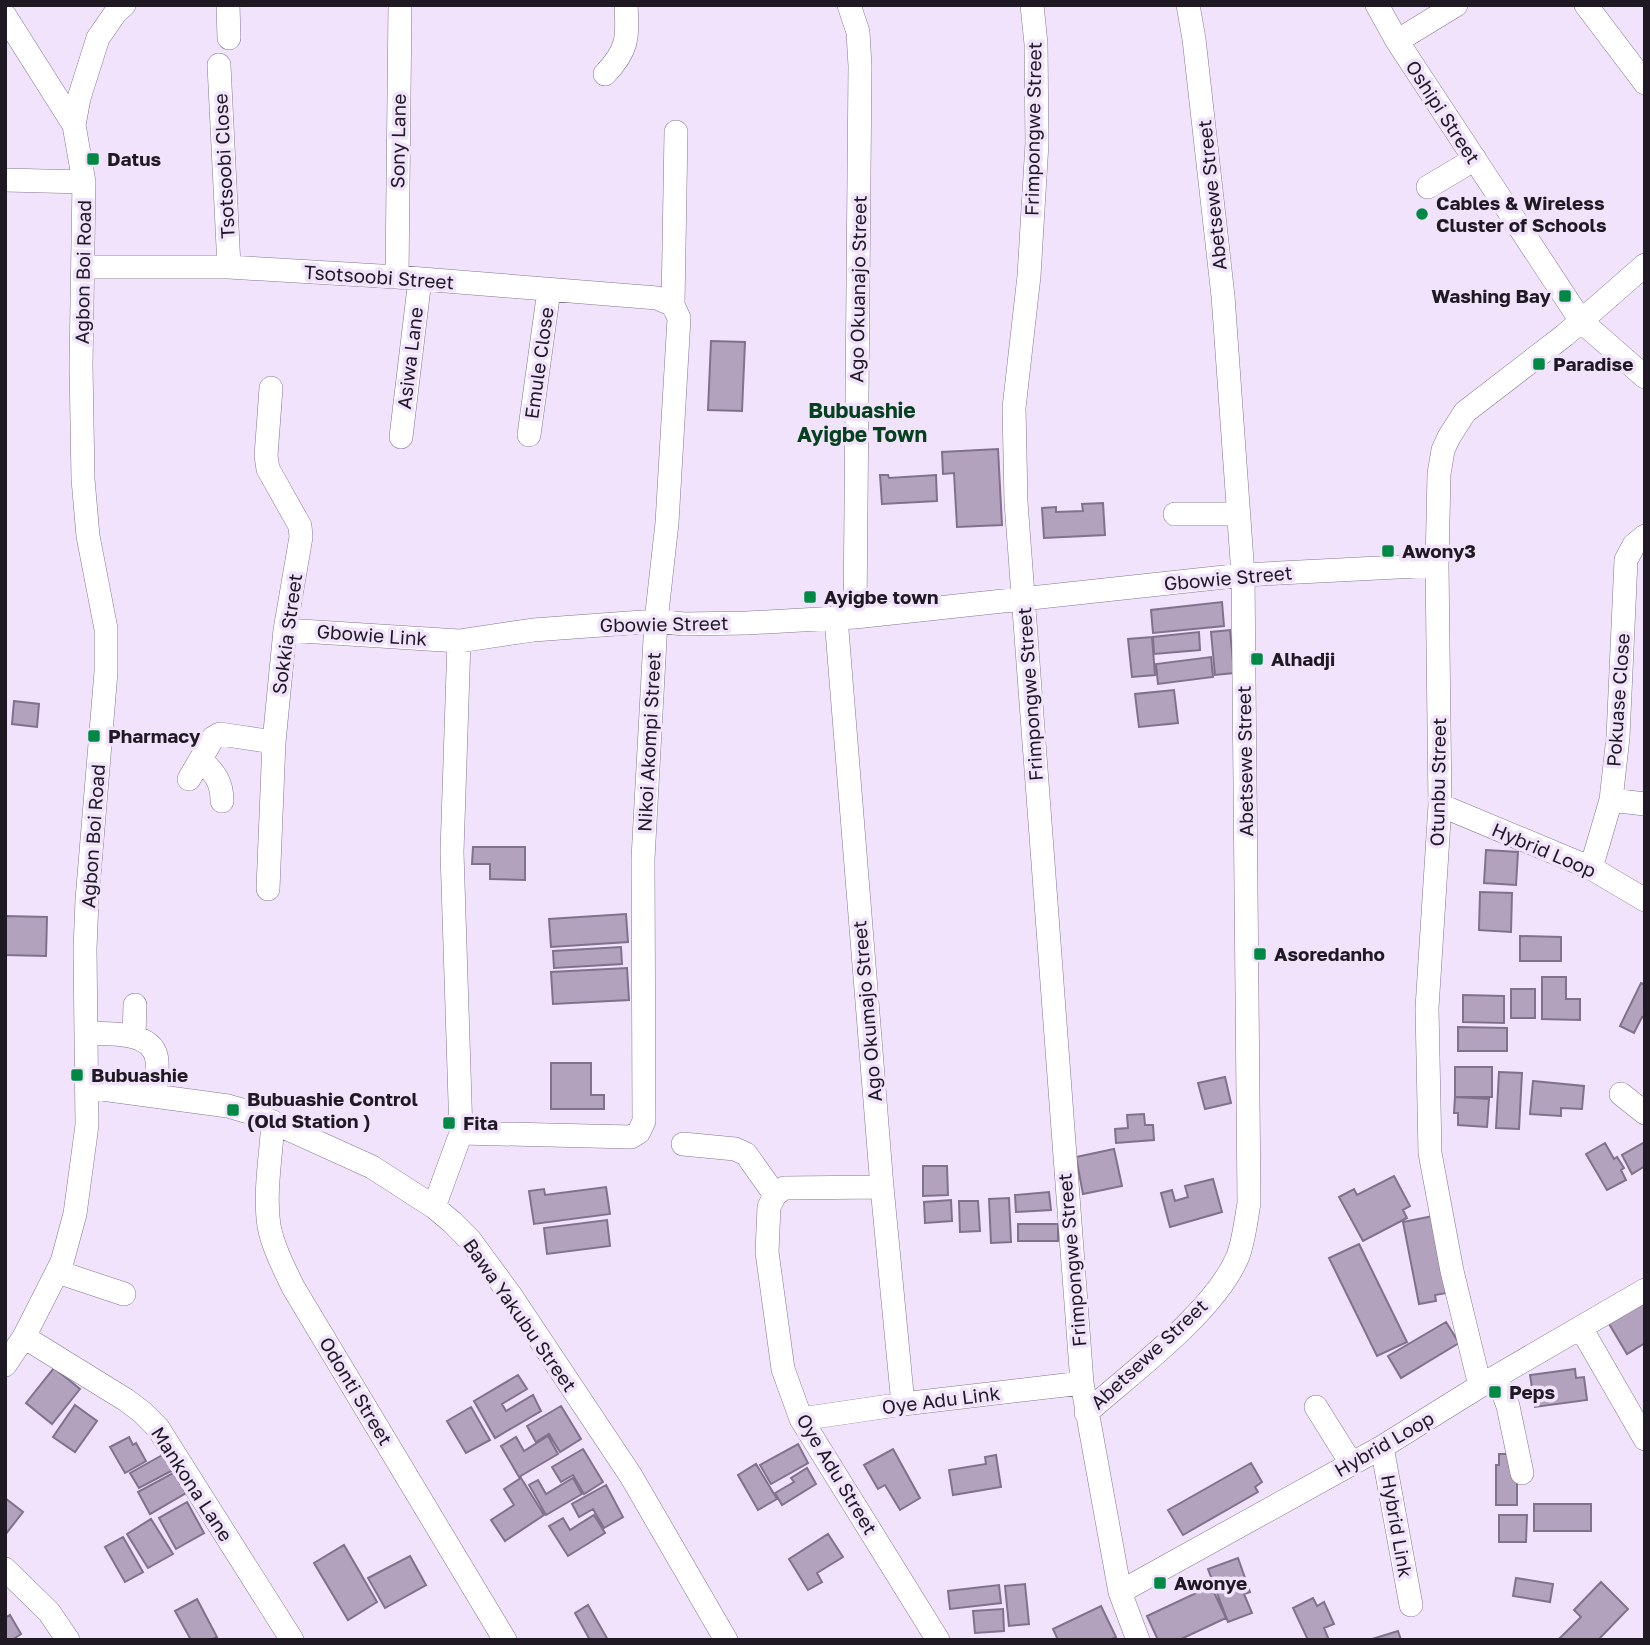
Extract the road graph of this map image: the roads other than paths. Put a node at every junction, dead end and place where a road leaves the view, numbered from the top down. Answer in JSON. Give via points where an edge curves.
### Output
{"nodes":[{"id":1,"x":124,"y":5,"type":"edge"},
{"id":2,"x":228,"y":5,"type":"edge"},
{"id":3,"x":400,"y":5,"type":"edge"},
{"id":4,"x":626,"y":5,"type":"edge"},
{"id":5,"x":849,"y":5,"type":"edge"},
{"id":6,"x":1032,"y":5,"type":"edge"},
{"id":7,"x":1188,"y":5,"type":"edge"},
{"id":8,"x":1377,"y":5,"type":"edge"},
{"id":9,"x":1456,"y":5,"type":"edge"},
{"id":10,"x":1586,"y":5,"type":"edge"},
{"id":11,"x":5,"y":16,"type":"edge"},
{"id":12,"x":229,"y":38,"type":"dead end"},
{"id":13,"x":1397,"y":41,"type":"junction"},
{"id":14,"x":219,"y":65,"type":"dead end"},
{"id":15,"x":605,"y":74,"type":"dead end"},
{"id":16,"x":1645,"y":83,"type":"edge"},
{"id":17,"x":74,"y":125,"type":"junction"},
{"id":18,"x":676,"y":132,"type":"dead end"},
{"id":19,"x":1475,"y":159,"type":"junction"},
{"id":20,"x":5,"y":180,"type":"edge"},
{"id":21,"x":84,"y":182,"type":"junction"},
{"id":22,"x":1427,"y":187,"type":"dead end"},
{"id":23,"x":1645,"y":265,"type":"edge"},
{"id":24,"x":83,"y":267,"type":"junction"},
{"id":25,"x":229,"y":267,"type":"junction"},
{"id":26,"x":408,"y":278,"type":"junction"},
{"id":27,"x":549,"y":290,"type":"junction"},
{"id":28,"x":673,"y":305,"type":"junction"},
{"id":29,"x":1581,"y":321,"type":"junction"},
{"id":30,"x":1645,"y":377,"type":"edge"},
{"id":31,"x":271,"y":388,"type":"dead end"},
{"id":32,"x":529,"y":435,"type":"dead end"},
{"id":33,"x":401,"y":436,"type":"dead end"},
{"id":34,"x":1175,"y":514,"type":"dead end"},
{"id":35,"x":1238,"y":514,"type":"junction"},
{"id":36,"x":1645,"y":536,"type":"edge"},
{"id":37,"x":1437,"y":565,"type":"junction"},
{"id":38,"x":1242,"y":575,"type":"junction"},
{"id":39,"x":1023,"y":599,"type":"junction"},
{"id":40,"x":846,"y":617,"type":"junction"},
{"id":41,"x":656,"y":621,"type":"junction"},
{"id":42,"x":285,"y":630,"type":"junction"},
{"id":43,"x":459,"y":641,"type":"junction"},
{"id":44,"x":274,"y":742,"type":"junction"},
{"id":45,"x":1611,"y":800,"type":"junction"},
{"id":46,"x":222,"y":802,"type":"dead end"},
{"id":47,"x":1645,"y":804,"type":"edge"},
{"id":48,"x":1440,"y":805,"type":"junction"},
{"id":49,"x":1591,"y":868,"type":"junction"},
{"id":50,"x":268,"y":889,"type":"dead end"},
{"id":51,"x":1645,"y":900,"type":"edge"},
{"id":52,"x":135,"y":1005,"type":"dead end"},
{"id":53,"x":86,"y":1033,"type":"junction"},
{"id":54,"x":134,"y":1036,"type":"junction"},
{"id":55,"x":87,"y":1087,"type":"junction"},
{"id":56,"x":1621,"y":1094,"type":"dead end"},
{"id":57,"x":154,"y":1096,"type":"junction"},
{"id":58,"x":1645,"y":1113,"type":"edge"},
{"id":59,"x":273,"y":1122,"type":"junction"},
{"id":60,"x":461,"y":1133,"type":"junction"},
{"id":61,"x":683,"y":1144,"type":"dead end"},
{"id":62,"x":881,"y":1187,"type":"junction"},
{"id":63,"x":775,"y":1195,"type":"junction"},
{"id":64,"x":434,"y":1207,"type":"junction"},
{"id":65,"x":58,"y":1272,"type":"junction"},
{"id":66,"x":1645,"y":1290,"type":"edge"},
{"id":67,"x":124,"y":1294,"type":"dead end"},
{"id":68,"x":1581,"y":1328,"type":"junction"},
{"id":69,"x":24,"y":1337,"type":"junction"},
{"id":70,"x":5,"y":1365,"type":"edge"},
{"id":71,"x":1488,"y":1381,"type":"junction"},
{"id":72,"x":1082,"y":1383,"type":"junction"},
{"id":73,"x":903,"y":1404,"type":"junction"},
{"id":74,"x":1316,"y":1407,"type":"dead end"},
{"id":75,"x":1086,"y":1413,"type":"junction"},
{"id":76,"x":801,"y":1419,"type":"junction"},
{"id":77,"x":1645,"y":1439,"type":"edge"},
{"id":78,"x":1382,"y":1447,"type":"junction"},
{"id":79,"x":1351,"y":1463,"type":"junction"},
{"id":80,"x":1522,"y":1473,"type":"dead end"},
{"id":81,"x":5,"y":1569,"type":"edge"},
{"id":82,"x":1120,"y":1592,"type":"junction"},
{"id":83,"x":1411,"y":1605,"type":"dead end"},
{"id":84,"x":68,"y":1640,"type":"edge"},
{"id":85,"x":292,"y":1640,"type":"edge"},
{"id":86,"x":505,"y":1640,"type":"edge"},
{"id":87,"x":726,"y":1640,"type":"edge"},
{"id":88,"x":939,"y":1640,"type":"edge"},
{"id":89,"x":1138,"y":1640,"type":"edge"}],
"edges":[{"from":1,"to":17,"type":"street","via":[[98,38]]},
{"from":2,"to":12,"type":"street"},
{"from":3,"to":26,"type":"street","name":"Sony Lane"},
{"from":4,"to":15,"type":"street","via":[[624,51]]},
{"from":5,"to":40,"type":"street","name":"Ago Okuanajo Street","via":[[858,32],[860,66]]},
{"from":6,"to":39,"type":"street","name":"Frimpongwe Street","via":[[1037,143],[1029,276],[1014,408]]},
{"from":7,"to":35,"type":"street","name":"Abetsewe Street","via":[[1223,296]]},
{"from":8,"to":13,"type":"street","name":"Oshipi Street"},
{"from":9,"to":13,"type":"street"},
{"from":10,"to":16,"type":"street"},
{"from":11,"to":17,"type":"street"},
{"from":13,"to":19,"type":"street","name":"Oshipi Street"},
{"from":14,"to":25,"type":"street","name":"Tsotsoobi Close"},
{"from":17,"to":21,"type":"street","name":"Agbon Boi Road"},
{"from":18,"to":28,"type":"street","name":"Nikoi Akompi Street"},
{"from":19,"to":22,"type":"street"},
{"from":19,"to":29,"type":"street","name":"Oshipi Street"},
{"from":20,"to":21,"type":"street"},
{"from":21,"to":24,"type":"street","name":"Agbon Boi Road"},
{"from":23,"to":29,"type":"street","name":"Otunbu Street"},
{"from":24,"to":25,"type":"street","name":"Tsotsoobi Street"},
{"from":24,"to":53,"type":"street","name":"Agbon Boi Road","via":[[83,480],[88,536],[106,629],[87,900]]},
{"from":25,"to":26,"type":"street","name":"Tsotsoobi Street"},
{"from":26,"to":27,"type":"street","name":"Tsotsoobi Street"},
{"from":26,"to":33,"type":"street","name":"Asiwa Lane"},
{"from":27,"to":28,"type":"street","name":"Tsotsoobi Street","via":[[657,298]]},
{"from":27,"to":32,"type":"street","name":"Emule Close"},
{"from":28,"to":41,"type":"street","name":"Nikoi Akompi Street","via":[[679,318],[667,523]]},
{"from":29,"to":30,"type":"street","name":"Oshipi Street"},
{"from":29,"to":37,"type":"street","name":"Otunbu Street","via":[[1475,404],[1456,425],[1443,450],[1439,474]]},
{"from":31,"to":42,"type":"street","name":"Sokkia Street","via":[[268,469],[301,537]]},
{"from":34,"to":35,"type":"street"},
{"from":35,"to":38,"type":"street","name":"Abetsewe Street"},
{"from":36,"to":45,"type":"street","name":"Pokuase Close","via":[[1626,560]]},
{"from":37,"to":38,"type":"street","name":"Gbowie Street"},
{"from":37,"to":48,"type":"street","name":"Otunbu Street"},
{"from":38,"to":39,"type":"street","name":"Gbowie Street"},
{"from":38,"to":75,"type":"street","name":"Abetsewe Street","via":[[1249,1203],[1244,1231],[1238,1256],[1197,1315]]},
{"from":39,"to":40,"type":"street","name":"Gbowie Street"},
{"from":39,"to":72,"type":"street","name":"Frimpongwe Street"},
{"from":40,"to":41,"type":"street","name":"Gbowie Street","via":[[747,623]]},
{"from":40,"to":62,"type":"street","name":"Ago Okumajo Street"},
{"from":41,"to":43,"type":"street","name":"Gbowie Street"},
{"from":41,"to":60,"type":"street","name":"Nikoi Akompi Street","via":[[643,859],[644,1121],[631,1137]]},
{"from":42,"to":43,"type":"street","name":"Gbowie Link"},
{"from":42,"to":44,"type":"street","name":"Sokkia Street"},
{"from":43,"to":60,"type":"street","via":[[452,852]]},
{"from":44,"to":46,"type":"street","via":[[220,734],[213,738],[195,770],[218,778]]},
{"from":44,"to":50,"type":"street","name":"Sokkia Street"},
{"from":45,"to":47,"type":"street"},
{"from":45,"to":49,"type":"street","name":"Pokuase Close"},
{"from":48,"to":49,"type":"street","name":"Hybrid Loop"},
{"from":48,"to":71,"type":"street","name":"Otunbu Street","via":[[1427,1007],[1430,1153],[1452,1271]]},
{"from":49,"to":51,"type":"street","name":"Hybrid Loop"},
{"from":52,"to":54,"type":"street"},
{"from":53,"to":54,"type":"street"},
{"from":53,"to":55,"type":"street","name":"Agbon Boi Road"},
{"from":54,"to":57,"type":"street","via":[[155,1051]]},
{"from":55,"to":57,"type":"street","name":"Bawa Yakubu Street"},
{"from":55,"to":65,"type":"street","name":"Agbon Boi Road","via":[[79,1187]]},
{"from":56,"to":58,"type":"street"},
{"from":57,"to":59,"type":"street","name":"Bawa Yakubu Street","via":[[228,1106]]},
{"from":59,"to":64,"type":"street","name":"Bawa Yakubu Street","via":[[372,1167]]},
{"from":59,"to":86,"type":"street","name":"Odonti Street","via":[[268,1212],[281,1261]]},
{"from":60,"to":64,"type":"street"},
{"from":61,"to":63,"type":"street","via":[[746,1154]]},
{"from":62,"to":63,"type":"street","via":[[784,1188]]},
{"from":62,"to":73,"type":"street","name":"Ago Okumajo Street"},
{"from":63,"to":76,"type":"street","name":"Oye Adu Street","via":[[769,1207],[767,1252],[783,1368]]},
{"from":64,"to":87,"type":"street","name":"Bawa Yakubu Street","via":[[470,1240],[516,1304],[631,1476]]},
{"from":65,"to":67,"type":"street"},
{"from":65,"to":69,"type":"street","name":"Agbon Boi Road"},
{"from":66,"to":68,"type":"street","name":"Hybrid Loop"},
{"from":68,"to":71,"type":"street","name":"Hybrid Loop"},
{"from":68,"to":77,"type":"street"},
{"from":69,"to":70,"type":"street","name":"Agbon Boi Road"},
{"from":69,"to":85,"type":"street","name":"Mankona Lane","via":[[126,1400],[158,1428]]},
{"from":71,"to":78,"type":"street","name":"Hybrid Loop"},
{"from":71,"to":80,"type":"street","name":"Otunbu Street","via":[[1508,1406]]},
{"from":72,"to":73,"type":"street","name":"Oye Adu Link"},
{"from":72,"to":75,"type":"street","name":"Frimpongwe Street"},
{"from":73,"to":76,"type":"street","name":"Oye Adu Link"},
{"from":74,"to":79,"type":"street"},
{"from":75,"to":82,"type":"street"},
{"from":76,"to":88,"type":"street","name":"Oye Adu Street"},
{"from":78,"to":79,"type":"street","name":"Hybrid Loop"},
{"from":78,"to":83,"type":"street","name":"Hybrid Link"},
{"from":79,"to":82,"type":"street","name":"Hybrid Loop"},
{"from":81,"to":84,"type":"street","via":[[49,1612]]},
{"from":82,"to":89,"type":"street"}]}
